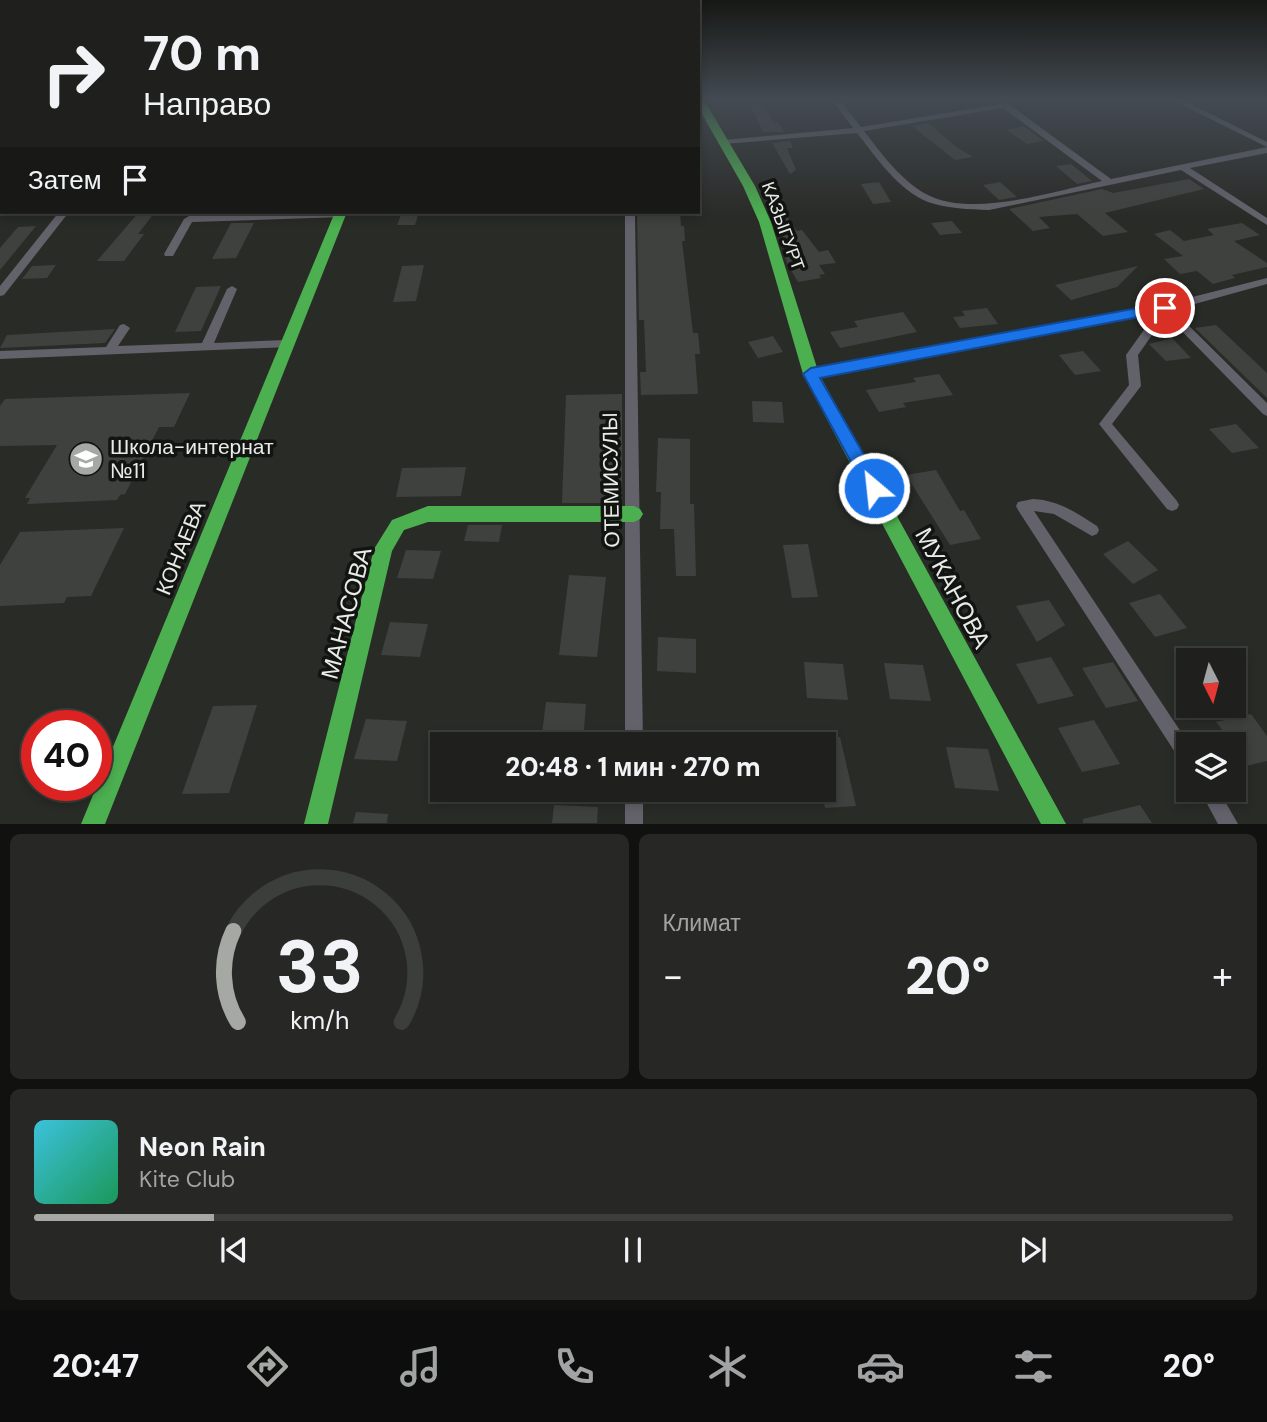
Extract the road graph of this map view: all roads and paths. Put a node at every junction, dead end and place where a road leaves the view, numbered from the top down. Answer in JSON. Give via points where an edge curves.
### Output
{"nodes":[{"id":1,"x":721,"y":138,"type":"edge"},
{"id":2,"x":763,"y":138,"type":"edge"},
{"id":3,"x":866,"y":138,"type":"edge"},
{"id":4,"x":1049,"y":138,"type":"edge"},
{"id":5,"x":1250,"y":138,"type":"edge"},
{"id":6,"x":723,"y":142,"type":"junction"},
{"id":7,"x":1267,"y":147,"type":"edge"},
{"id":8,"x":1184,"y":168,"type":"junction"},
{"id":9,"x":1110,"y":183,"type":"junction"},
{"id":10,"x":62,"y":214,"type":"edge"},
{"id":11,"x":315,"y":214,"type":"edge"},
{"id":12,"x":340,"y":214,"type":"edge"},
{"id":13,"x":630,"y":216,"type":"dead end"},
{"id":14,"x":1267,"y":222,"type":"edge"},
{"id":15,"x":169,"y":254,"type":"dead end"},
{"id":16,"x":1267,"y":281,"type":"edge"},
{"id":17,"x":232,"y":289,"type":"dead end"},
{"id":18,"x":0,"y":293,"type":"edge"},
{"id":19,"x":1165,"y":308,"type":"junction"},
{"id":20,"x":124,"y":328,"type":"dead end"},
{"id":21,"x":285,"y":344,"type":"junction"},
{"id":22,"x":206,"y":348,"type":"junction"},
{"id":23,"x":109,"y":351,"type":"junction"},
{"id":24,"x":0,"y":355,"type":"edge"},
{"id":25,"x":811,"y":374,"type":"junction"},
{"id":26,"x":1267,"y":411,"type":"edge"},
{"id":27,"x":1171,"y":505,"type":"dead end"},
{"id":28,"x":635,"y":514,"type":"junction"},
{"id":29,"x":1092,"y":530,"type":"dead end"},
{"id":30,"x":634,"y":732,"type":"edge"},
{"id":31,"x":1176,"y":739,"type":"edge"},
{"id":32,"x":634,"y":802,"type":"edge"},
{"id":33,"x":1216,"y":802,"type":"edge"},
{"id":34,"x":93,"y":824,"type":"edge"},
{"id":35,"x":316,"y":824,"type":"edge"},
{"id":36,"x":634,"y":824,"type":"edge"},
{"id":37,"x":1054,"y":824,"type":"edge"},
{"id":38,"x":1229,"y":824,"type":"edge"}],
"edges":[{"from":1,"to":6,"type":"street","name":"КАЗЫГУРТ"},
{"from":2,"to":6,"type":"street"},
{"from":3,"to":9,"type":"street","via":[[922,197],[948,205],[989,208]]},
{"from":4,"to":9,"type":"street"},
{"from":5,"to":7,"type":"street"},
{"from":6,"to":25,"type":"street","name":"КАЗЫГУРТ","via":[[765,222]]},
{"from":7,"to":8,"type":"street"},
{"from":8,"to":9,"type":"street"},
{"from":8,"to":14,"type":"street"},
{"from":10,"to":18,"type":"street"},
{"from":11,"to":15,"type":"street","via":[[189,219]]},
{"from":12,"to":21,"type":"street","name":"КОНАЕВА"},
{"from":13,"to":28,"type":"street","name":"ОТЕМИСУЛЫ"},
{"from":16,"to":19,"type":"street"},
{"from":17,"to":22,"type":"street"},
{"from":19,"to":25,"type":"street"},
{"from":19,"to":26,"type":"street"},
{"from":19,"to":27,"type":"street","via":[[1132,355],[1135,386],[1105,424]]},
{"from":20,"to":23,"type":"street"},
{"from":21,"to":22,"type":"street"},
{"from":21,"to":34,"type":"street","name":"КОНАЕВА"},
{"from":22,"to":23,"type":"street"},
{"from":23,"to":24,"type":"street"},
{"from":25,"to":37,"type":"street","name":"МУКАНОВА"},
{"from":28,"to":30,"type":"street","name":"ОТЕМИСУЛЫ"},
{"from":28,"to":35,"type":"street","name":"МАНАСОВА","via":[[428,514],[398,526],[383,549]]},
{"from":29,"to":31,"type":"street","via":[[1040,503],[1023,506]]},
{"from":32,"to":36,"type":"street"},
{"from":33,"to":38,"type":"street"}]}
